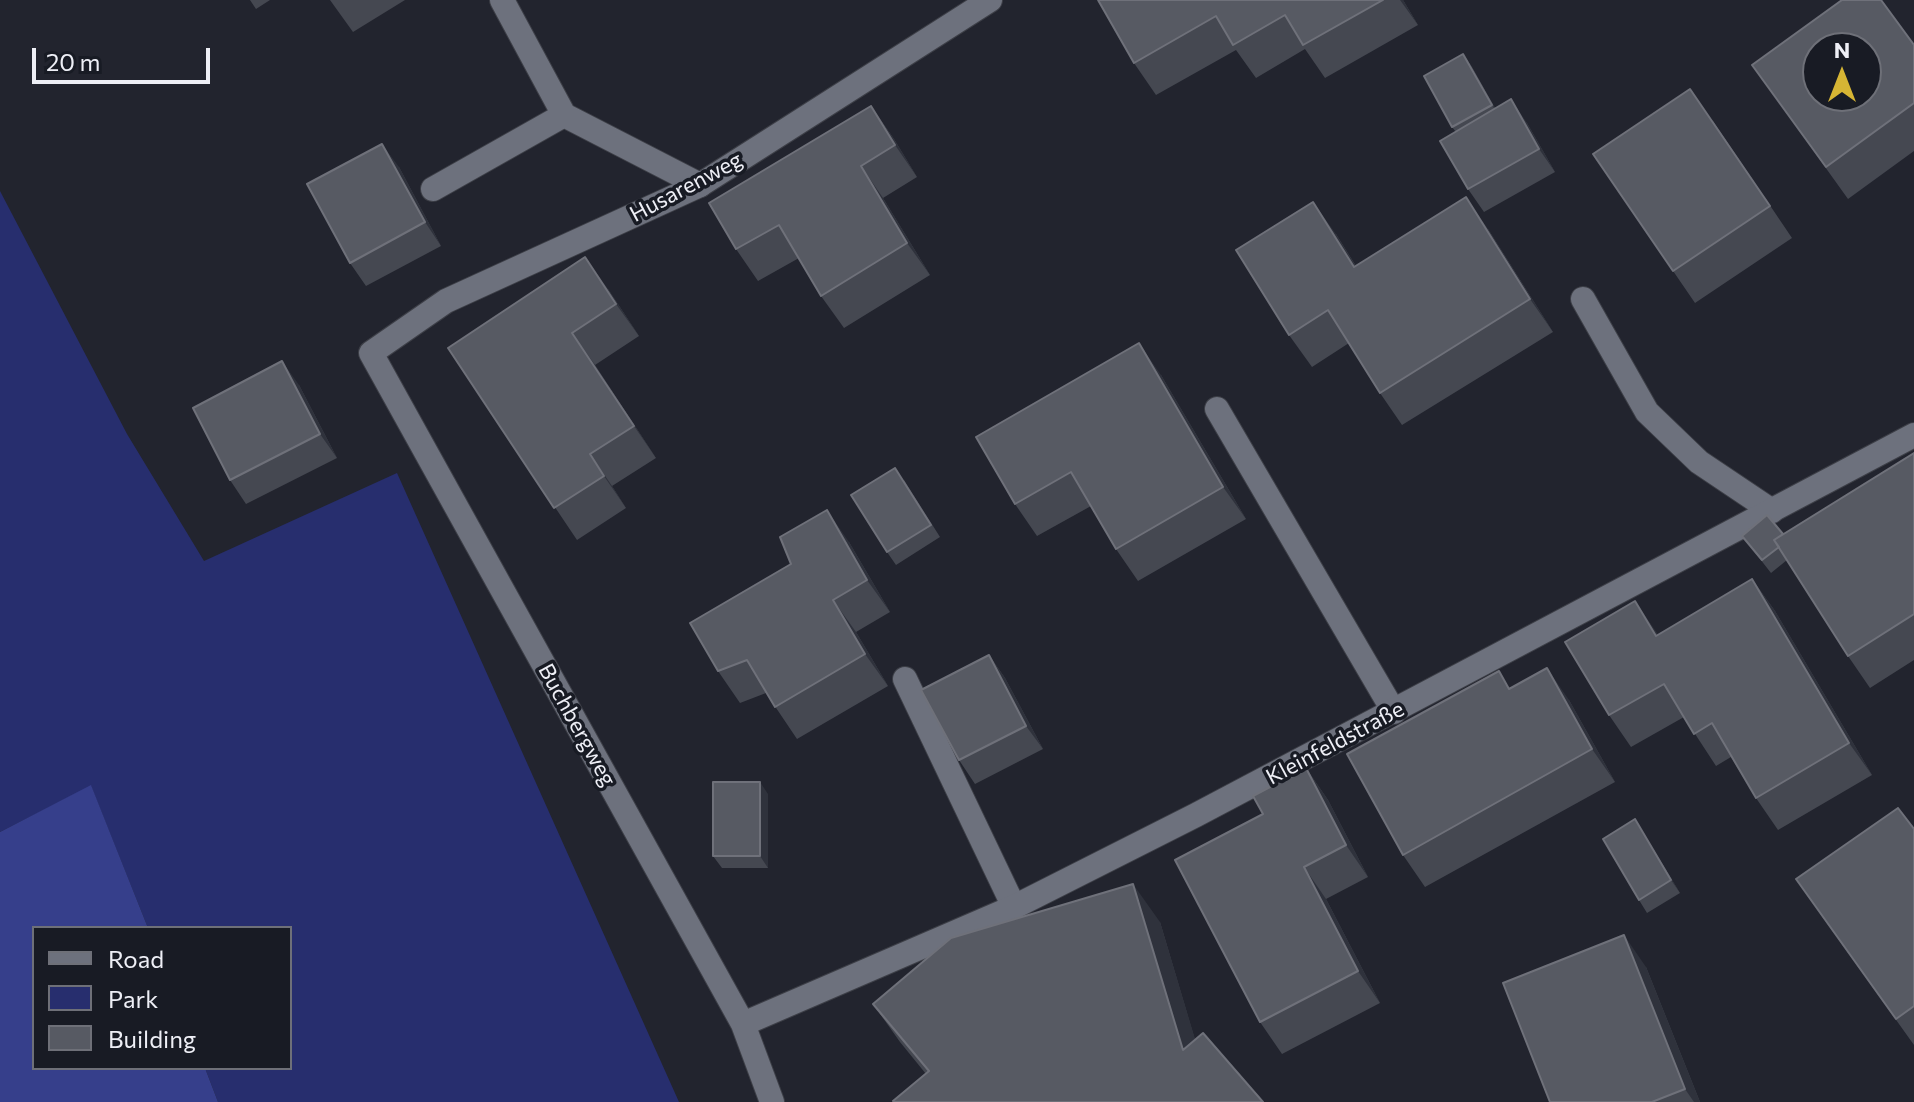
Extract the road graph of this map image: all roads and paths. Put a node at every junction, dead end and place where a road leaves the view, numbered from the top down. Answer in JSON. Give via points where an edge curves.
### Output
{"nodes":[{"id":1,"x":502,"y":0,"type":"edge"},
{"id":2,"x":982,"y":2,"type":"edge"},
{"id":3,"x":564,"y":115,"type":"junction"},
{"id":4,"x":700,"y":185,"type":"junction"},
{"id":5,"x":433,"y":189,"type":"dead end"},
{"id":6,"x":1583,"y":299,"type":"dead end"},
{"id":7,"x":371,"y":353,"type":"joint"},
{"id":8,"x":1217,"y":409,"type":"dead end"},
{"id":9,"x":1914,"y":435,"type":"edge"},
{"id":10,"x":1772,"y":511,"type":"junction"},
{"id":11,"x":905,"y":679,"type":"dead end"},
{"id":12,"x":1394,"y":712,"type":"junction"},
{"id":13,"x":1014,"y":907,"type":"junction"},
{"id":14,"x":743,"y":1024,"type":"junction"},
{"id":15,"x":772,"y":1102,"type":"edge"}],
"edges":[{"from":1,"to":3,"type":"street"},
{"from":2,"to":4,"type":"street","name":"Husarenweg"},
{"from":3,"to":4,"type":"street"},
{"from":3,"to":5,"type":"street"},
{"from":4,"to":7,"type":"street","name":"Husarenweg","via":[[446,301]]},
{"from":6,"to":10,"type":"street","via":[[1647,412],[1699,462]]},
{"from":7,"to":14,"type":"street","name":"Buchbergweg"},
{"from":8,"to":12,"type":"street"},
{"from":9,"to":10,"type":"street","name":"Kleinfeldstraße"},
{"from":10,"to":12,"type":"street","name":"Kleinfeldstraße"},
{"from":11,"to":13,"type":"street"},
{"from":12,"to":13,"type":"street","name":"Kleinfeldstraße"},
{"from":13,"to":14,"type":"street","name":"Kleinfeldstraße"},
{"from":14,"to":15,"type":"street","name":"Buchbergweg"}]}
